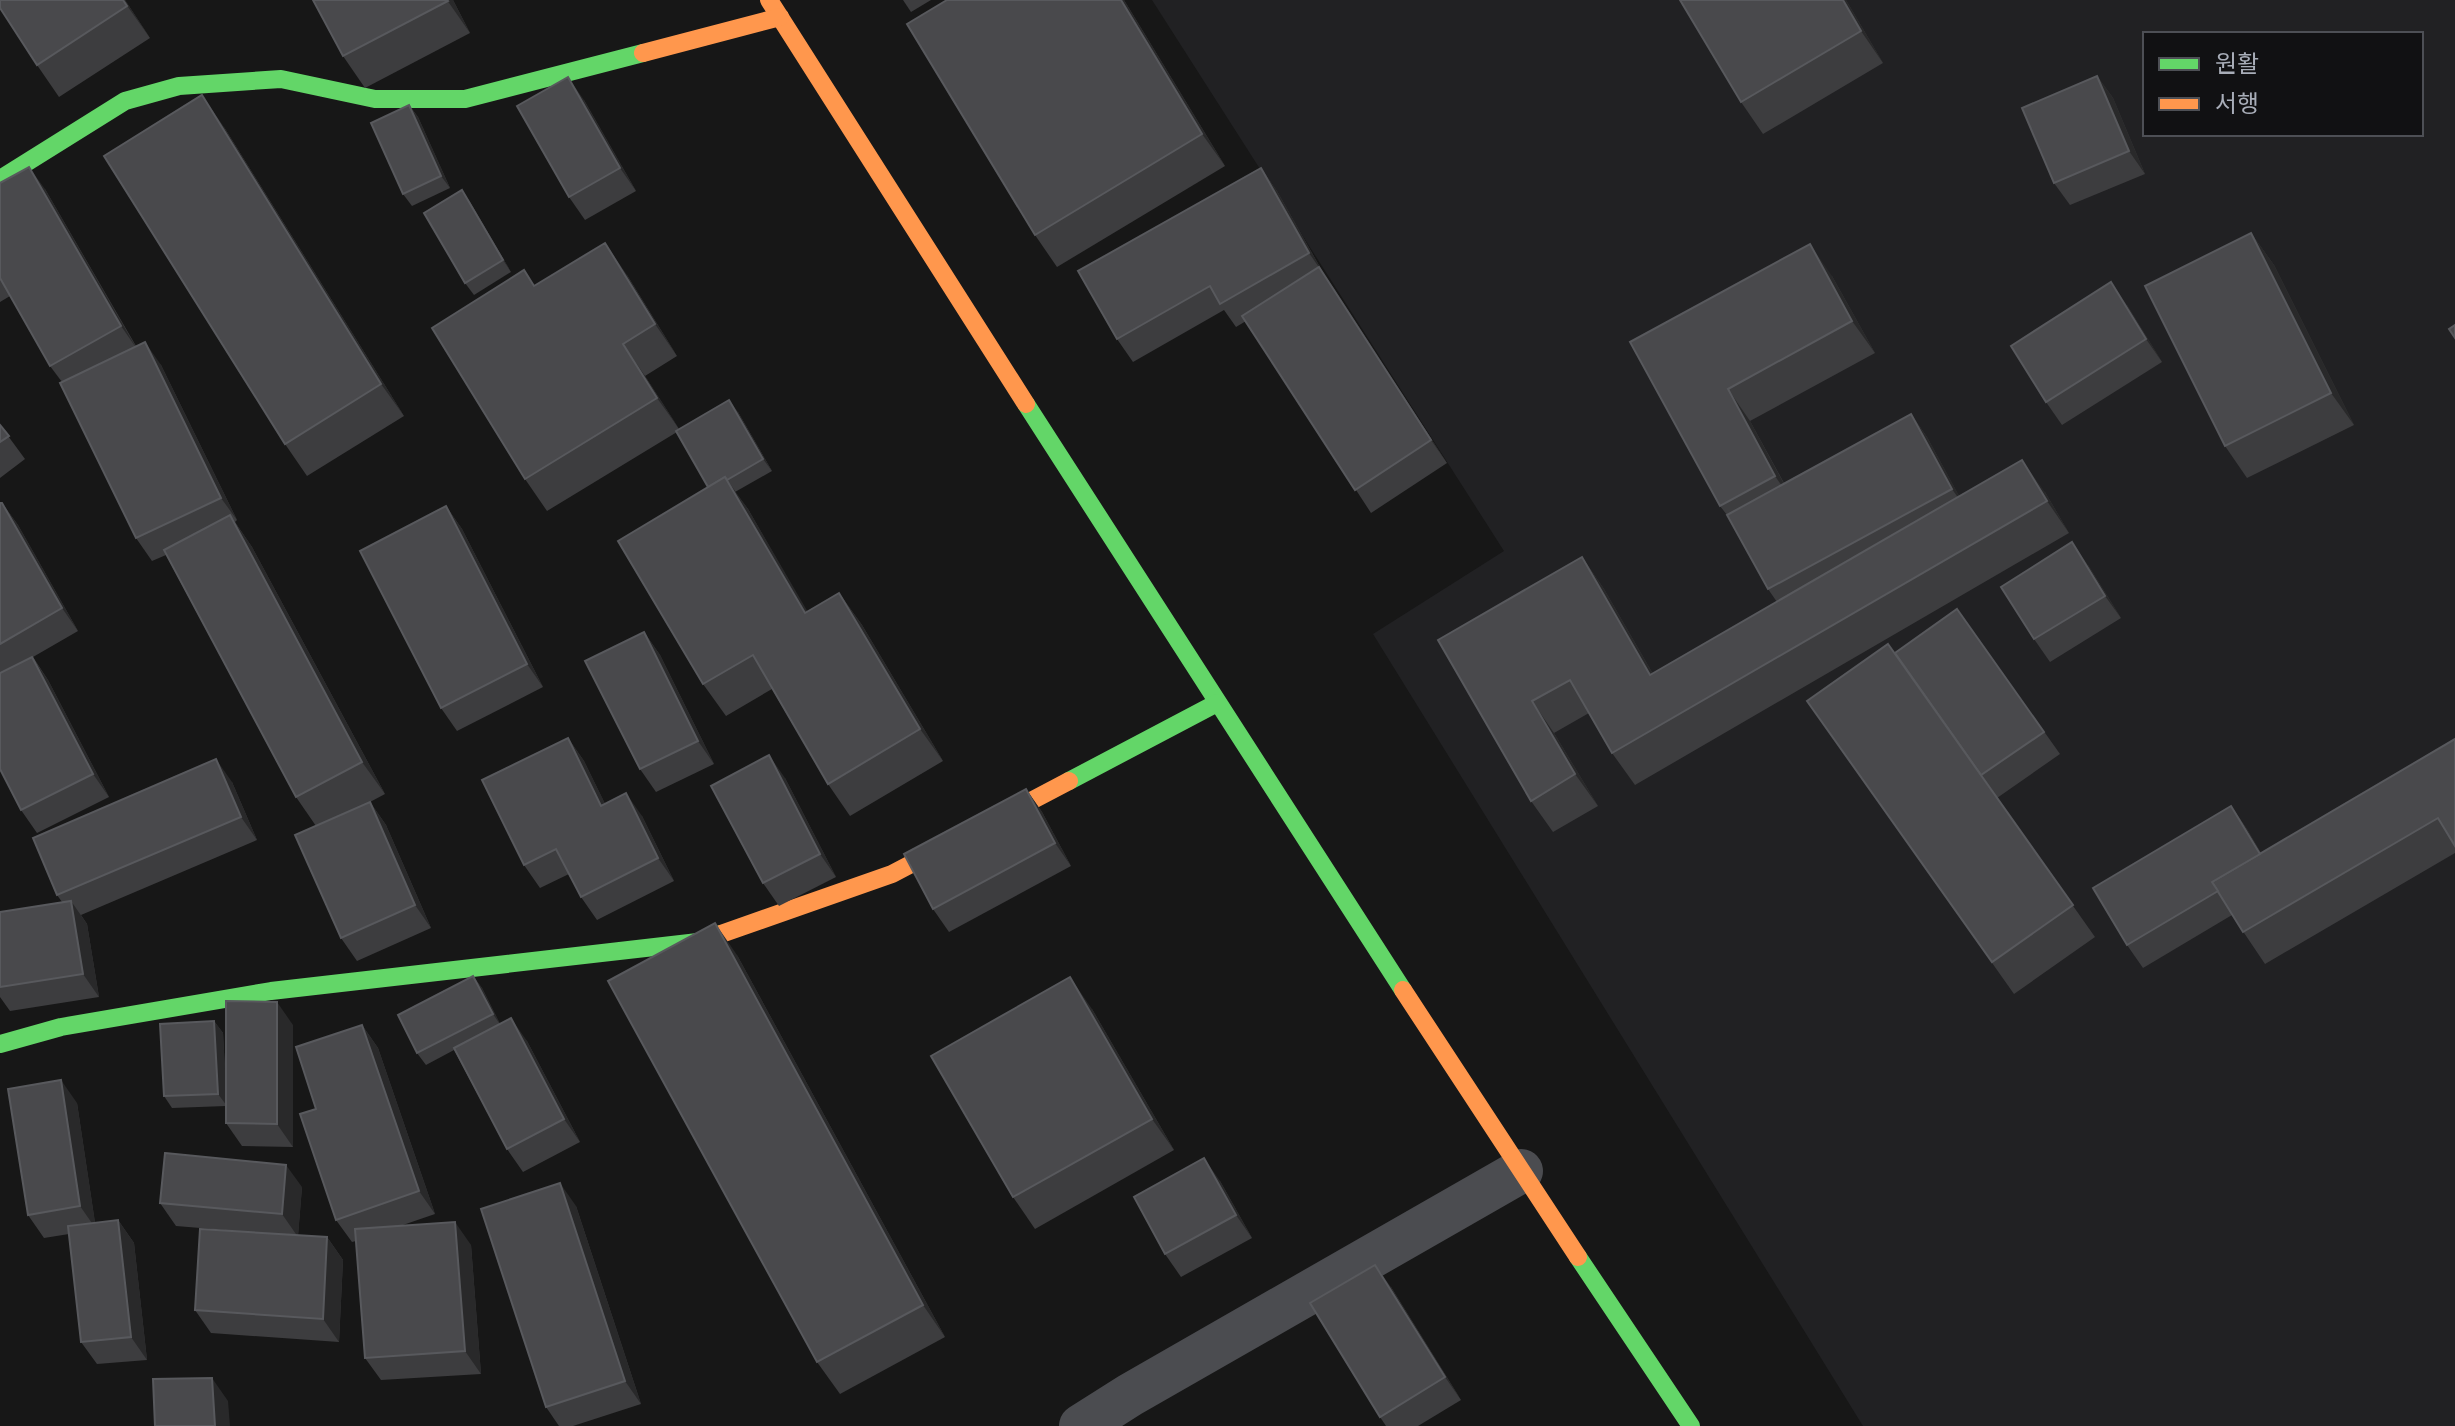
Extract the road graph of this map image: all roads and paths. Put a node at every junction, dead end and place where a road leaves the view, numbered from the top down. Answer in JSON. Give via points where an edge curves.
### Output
{"nodes":[{"id":1,"x":769,"y":0,"type":"edge"},
{"id":2,"x":780,"y":17,"type":"junction"},
{"id":3,"x":0,"y":179,"type":"edge"},
{"id":4,"x":1217,"y":703,"type":"junction"},
{"id":5,"x":0,"y":1044,"type":"edge"},
{"id":6,"x":1521,"y":1171,"type":"junction"},
{"id":7,"x":1081,"y":1426,"type":"edge"},
{"id":8,"x":1691,"y":1426,"type":"edge"}],
"edges":[{"from":1,"to":2,"type":"street"},
{"from":2,"to":3,"type":"street","via":[[465,99],[375,99],[281,79],[179,86],[125,101]]},
{"from":2,"to":4,"type":"street"},
{"from":4,"to":5,"type":"street","via":[[892,874],[698,942],[271,991],[61,1027]]},
{"from":4,"to":6,"type":"street"},
{"from":6,"to":7,"type":"street"},
{"from":6,"to":8,"type":"street"}]}
